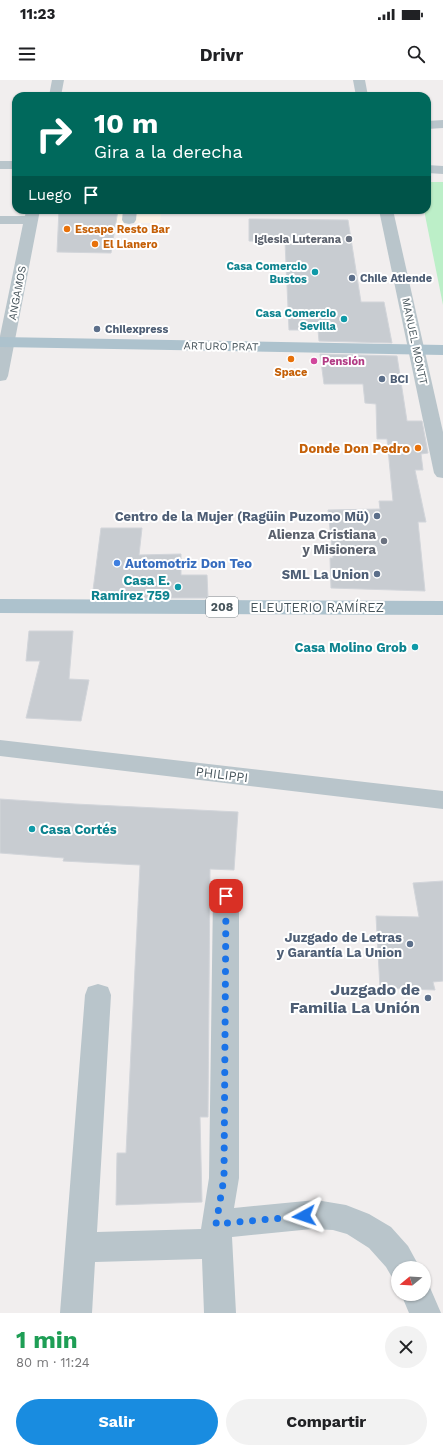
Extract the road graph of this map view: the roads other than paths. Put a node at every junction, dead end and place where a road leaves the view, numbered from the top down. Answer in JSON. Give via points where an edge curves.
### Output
{"nodes":[{"id":1,"x":58,"y":80,"type":"edge"},
{"id":2,"x":359,"y":80,"type":"edge"},
{"id":3,"x":55,"y":92,"type":"edge"},
{"id":4,"x":361,"y":92,"type":"edge"},
{"id":5,"x":443,"y":124,"type":"edge"},
{"id":6,"x":431,"y":125,"type":"edge"},
{"id":7,"x":0,"y":165,"type":"edge"},
{"id":8,"x":12,"y":166,"type":"edge"},
{"id":9,"x":431,"y":170,"type":"edge"},
{"id":10,"x":443,"y":170,"type":"edge"},
{"id":11,"x":387,"y":214,"type":"edge"},
{"id":12,"x":32,"y":215,"type":"edge"},
{"id":13,"x":0,"y":220,"type":"edge"},
{"id":14,"x":4,"y":342,"type":"edge"},
{"id":15,"x":417,"y":350,"type":"junction"},
{"id":16,"x":443,"y":350,"type":"edge"},
{"id":17,"x":0,"y":376,"type":"edge"},
{"id":18,"x":440,"y":443,"type":"edge"},
{"id":19,"x":443,"y":473,"type":"edge"},
{"id":20,"x":0,"y":606,"type":"edge"},
{"id":21,"x":443,"y":608,"type":"edge"},
{"id":22,"x":0,"y":748,"type":"edge"},
{"id":23,"x":443,"y":800,"type":"edge"},
{"id":24,"x":226,"y":896,"type":"dead end"},
{"id":25,"x":98,"y":995,"type":"dead end"},
{"id":26,"x":217,"y":1234,"type":"junction"},
{"id":27,"x":80,"y":1247,"type":"junction"},
{"id":28,"x":401,"y":1261,"type":"edge"},
{"id":29,"x":420,"y":1301,"type":"edge"},
{"id":30,"x":76,"y":1313,"type":"edge"},
{"id":31,"x":220,"y":1313,"type":"edge"},
{"id":32,"x":425,"y":1313,"type":"edge"}],
"edges":[{"from":1,"to":3,"type":"street"},
{"from":2,"to":4,"type":"street"},
{"from":5,"to":6,"type":"street"},
{"from":7,"to":8,"type":"street"},
{"from":9,"to":10,"type":"street"},
{"from":11,"to":15,"type":"street","name":"MANUEL MONTT"},
{"from":12,"to":13,"type":"street"},
{"from":12,"to":14,"type":"street","name":"ANGAMOS","via":[[12,285]]},
{"from":14,"to":15,"type":"main road","name":"ARTURO PRAT"},
{"from":14,"to":17,"type":"street","name":"ANGAMOS"},
{"from":15,"to":16,"type":"main road","name":"ARTURO PRAT"},
{"from":15,"to":18,"type":"street","name":"MANUEL MONTT"},
{"from":18,"to":19,"type":"street","name":"MANUEL MONTT"},
{"from":20,"to":21,"type":"main road","name":"ELEUTERIO RAMÍREZ","number":"208"},
{"from":22,"to":23,"type":"street","name":"PHILIPPI"},
{"from":24,"to":26,"type":"street","via":[[224,1178]]},
{"from":25,"to":27,"type":"street"},
{"from":26,"to":27,"type":"street"},
{"from":26,"to":28,"type":"street","via":[[319,1214],[354,1222],[370,1230],[387,1243]]},
{"from":26,"to":31,"type":"street"},
{"from":27,"to":30,"type":"street"},
{"from":29,"to":32,"type":"street"}]}
